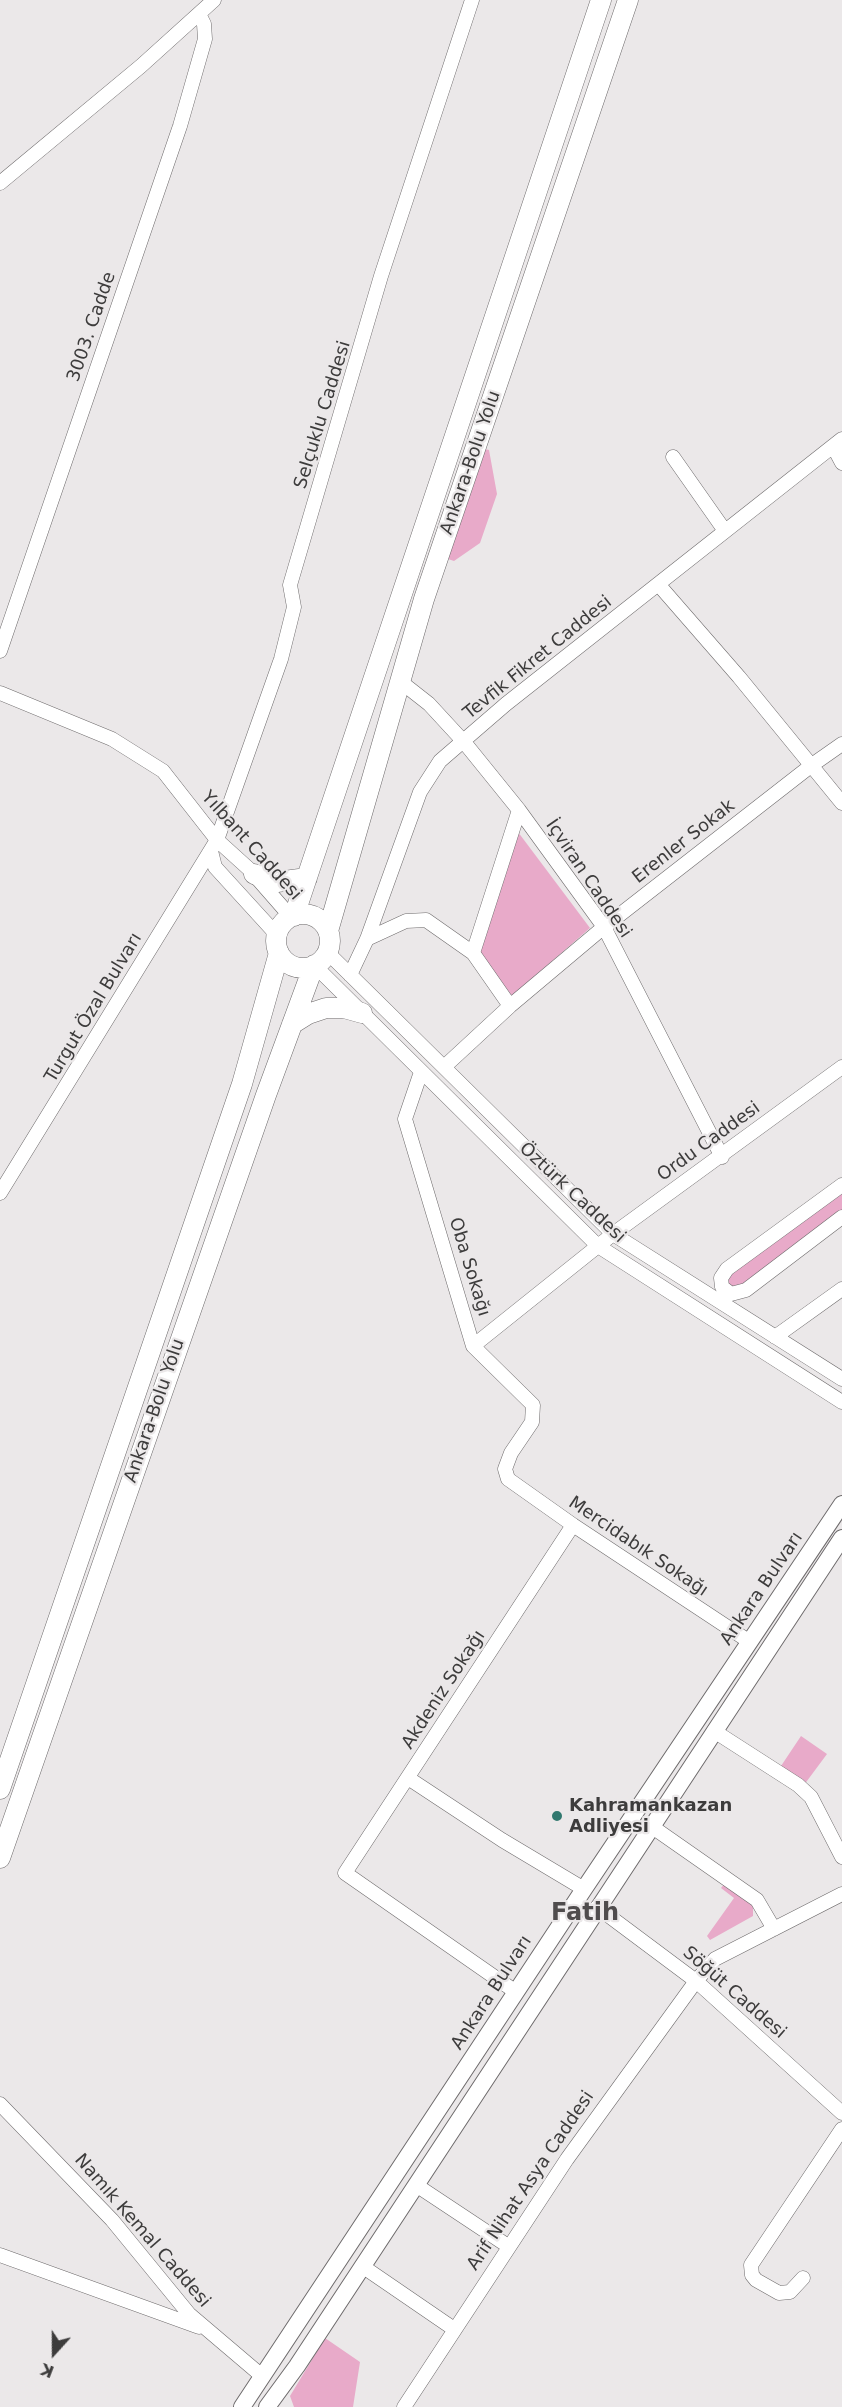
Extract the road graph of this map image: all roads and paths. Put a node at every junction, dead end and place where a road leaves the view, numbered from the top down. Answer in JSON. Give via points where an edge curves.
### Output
{"nodes":[{"id":1,"x":214,"y":0,"type":"edge"},
{"id":2,"x":472,"y":0,"type":"edge"},
{"id":3,"x":601,"y":0,"type":"edge"},
{"id":4,"x":628,"y":0,"type":"edge"},
{"id":5,"x":199,"y":14,"type":"junction"},
{"id":6,"x":0,"y":183,"type":"edge"},
{"id":7,"x":838,"y":442,"type":"edge"},
{"id":8,"x":673,"y":457,"type":"dead end"},
{"id":9,"x":842,"y":463,"type":"edge"},
{"id":10,"x":726,"y":531,"type":"junction"},
{"id":11,"x":658,"y":585,"type":"junction"},
{"id":12,"x":0,"y":651,"type":"edge"},
{"id":13,"x":401,"y":682,"type":"junction"},
{"id":14,"x":0,"y":693,"type":"edge"},
{"id":15,"x":464,"y":742,"type":"junction"},
{"id":16,"x":842,"y":744,"type":"edge"},
{"id":17,"x":812,"y":765,"type":"junction"},
{"id":18,"x":842,"y":803,"type":"edge"},
{"id":19,"x":519,"y":810,"type":"junction"},
{"id":20,"x":214,"y":846,"type":"junction"},
{"id":21,"x":255,"y":874,"type":"junction"},
{"id":22,"x":307,"y":878,"type":"junction"},
{"id":23,"x":292,"y":916,"type":"junction"},
{"id":24,"x":604,"y":927,"type":"junction"},
{"id":25,"x":328,"y":931,"type":"junction"},
{"id":26,"x":367,"y":939,"type":"junction"},
{"id":27,"x":278,"y":944,"type":"junction"},
{"id":28,"x":473,"y":953,"type":"junction"},
{"id":29,"x":319,"y":961,"type":"junction"},
{"id":30,"x":350,"y":975,"type":"junction"},
{"id":31,"x":510,"y":1006,"type":"junction"},
{"id":32,"x":362,"y":1013,"type":"junction"},
{"id":33,"x":292,"y":1024,"type":"junction"},
{"id":34,"x":444,"y":1067,"type":"junction"},
{"id":35,"x":842,"y":1067,"type":"edge"},
{"id":36,"x":421,"y":1072,"type":"junction"},
{"id":37,"x":722,"y":1156,"type":"junction"},
{"id":38,"x":842,"y":1185,"type":"edge"},
{"id":39,"x":0,"y":1193,"type":"edge"},
{"id":40,"x":842,"y":1217,"type":"edge"},
{"id":41,"x":613,"y":1234,"type":"junction"},
{"id":42,"x":598,"y":1246,"type":"junction"},
{"id":43,"x":842,"y":1289,"type":"edge"},
{"id":44,"x":775,"y":1337,"type":"junction"},
{"id":45,"x":473,"y":1346,"type":"junction"},
{"id":46,"x":842,"y":1380,"type":"edge"},
{"id":47,"x":842,"y":1401,"type":"edge"},
{"id":48,"x":508,"y":1479,"type":"joint"},
{"id":49,"x":842,"y":1504,"type":"edge"},
{"id":50,"x":573,"y":1525,"type":"junction"},
{"id":51,"x":842,"y":1538,"type":"edge"},
{"id":52,"x":750,"y":1642,"type":"junction"},
{"id":53,"x":714,"y":1731,"type":"junction"},
{"id":54,"x":408,"y":1778,"type":"junction"},
{"id":55,"x":0,"y":1789,"type":"edge"},
{"id":56,"x":651,"y":1826,"type":"junction"},
{"id":57,"x":842,"y":1857,"type":"edge"},
{"id":58,"x":0,"y":1858,"type":"edge"},
{"id":59,"x":584,"y":1889,"type":"junction"},
{"id":60,"x":842,"y":1894,"type":"edge"},
{"id":61,"x":597,"y":1908,"type":"junction"},
{"id":62,"x":774,"y":1929,"type":"junction"},
{"id":63,"x":696,"y":1981,"type":"junction"},
{"id":64,"x":516,"y":1992,"type":"junction"},
{"id":65,"x":0,"y":2104,"type":"edge"},
{"id":66,"x":842,"y":2113,"type":"edge"},
{"id":67,"x":842,"y":2129,"type":"edge"},
{"id":68,"x":416,"y":2185,"type":"junction"},
{"id":69,"x":508,"y":2246,"type":"junction"},
{"id":70,"x":0,"y":2254,"type":"edge"},
{"id":71,"x":362,"y":2266,"type":"junction"},
{"id":72,"x":802,"y":2278,"type":"dead end"},
{"id":73,"x":204,"y":2329,"type":"junction"},
{"id":74,"x":454,"y":2329,"type":"junction"},
{"id":75,"x":259,"y":2381,"type":"junction"},
{"id":76,"x":273,"y":2404,"type":"edge"},
{"id":77,"x":242,"y":2407,"type":"edge"},
{"id":78,"x":404,"y":2407,"type":"edge"}],
"edges":[{"from":1,"to":5,"type":"street"},
{"from":2,"to":20,"type":"street","name":"Selçuklu Caddesi","via":[[381,276],[290,585],[294,607],[280,659]]},
{"from":3,"to":22,"type":"highway","name":"Ankara-Bolu Yolu"},
{"from":4,"to":13,"type":"highway","name":"Ankara-Bolu Yolu","via":[[424,599]]},
{"from":5,"to":6,"type":"street"},
{"from":5,"to":12,"type":"street","name":"3003. Cadde","via":[[205,39],[180,126]]},
{"from":7,"to":9,"type":"street"},
{"from":7,"to":10,"type":"street","name":"Tevfik Fikret Caddesi"},
{"from":8,"to":10,"type":"street"},
{"from":10,"to":11,"type":"street","name":"Tevfik Fikret Caddesi"},
{"from":11,"to":15,"type":"street","name":"Tevfik Fikret Caddesi","via":[[506,704]]},
{"from":11,"to":17,"type":"street"},
{"from":13,"to":15,"type":"street","name":"İçviran Caddesi","via":[[429,704]]},
{"from":13,"to":25,"type":"highway","name":"Ankara-Bolu Yolu"},
{"from":14,"to":20,"type":"street","name":"Yılbant Caddesi","via":[[112,739],[163,771]]},
{"from":15,"to":19,"type":"street","name":"İçviran Caddesi"},
{"from":15,"to":26,"type":"street","name":"Tevfik Fikret Caddesi","via":[[440,761],[420,792]]},
{"from":16,"to":17,"type":"street","name":"Erenler Sokak"},
{"from":17,"to":18,"type":"street"},
{"from":17,"to":24,"type":"street","name":"Erenler Sokak"},
{"from":19,"to":24,"type":"street","name":"İçviran Caddesi"},
{"from":19,"to":28,"type":"street"},
{"from":20,"to":21,"type":"street","name":"Yılbant Caddesi"},
{"from":20,"to":27,"type":"street","name":"Yılbant Caddesi","via":[[215,867]]},
{"from":20,"to":39,"type":"street","name":"Turgut Özal Bulvarı"},
{"from":21,"to":22,"type":"highway","via":[[277,882]]},
{"from":21,"to":23,"type":"street","name":"Yılbant Caddesi"},
{"from":22,"to":23,"type":"highway","name":"Ankara-Bolu Yolu"},
{"from":23,"to":25,"type":"highway","via":[[314,916]]},
{"from":23,"to":27,"type":"highway","via":[[282,924]]},
{"from":24,"to":31,"type":"street","name":"Erenler Sokak"},
{"from":24,"to":37,"type":"street","name":"İçviran Caddesi"},
{"from":25,"to":29,"type":"highway"},
{"from":26,"to":28,"type":"street","via":[[406,921],[426,920]]},
{"from":26,"to":30,"type":"street","name":"Tevfik Fikret Caddesi"},
{"from":27,"to":29,"type":"highway","via":[[294,966]]},
{"from":27,"to":55,"type":"highway","name":"Ankara-Bolu Yolu","via":[[238,1095]]},
{"from":28,"to":31,"type":"street"},
{"from":29,"to":30,"type":"street","name":"Öztürk Caddesi"},
{"from":29,"to":32,"type":"street","name":"Öztürk Caddesi"},
{"from":29,"to":33,"type":"highway","name":"Ankara-Bolu Yolu"},
{"from":30,"to":34,"type":"street","name":"Öztürk Caddesi"},
{"from":31,"to":34,"type":"street","name":"Erenler Sokak"},
{"from":32,"to":33,"type":"highway","via":[[326,1008]]},
{"from":32,"to":36,"type":"street","name":"Öztürk Caddesi"},
{"from":33,"to":58,"type":"highway","name":"Ankara-Bolu Yolu"},
{"from":34,"to":41,"type":"street","name":"Öztürk Caddesi"},
{"from":35,"to":37,"type":"street","name":"Ordu Caddesi"},
{"from":36,"to":42,"type":"street","name":"Öztürk Caddesi"},
{"from":36,"to":45,"type":"street","name":"Oba Sokağı","via":[[405,1119]]},
{"from":37,"to":41,"type":"street","name":"Ordu Caddesi"},
{"from":38,"to":40,"type":"street","via":[[727,1269],[721,1278],[724,1289],[737,1294],[746,1290]]},
{"from":41,"to":42,"type":"street","name":"Ordu Caddesi"},
{"from":41,"to":44,"type":"street","name":"Öztürk Caddesi"},
{"from":42,"to":45,"type":"street","name":"Ordu Caddesi"},
{"from":42,"to":47,"type":"street","name":"Öztürk Caddesi"},
{"from":43,"to":44,"type":"street"},
{"from":44,"to":46,"type":"street","name":"Öztürk Caddesi"},
{"from":45,"to":48,"type":"street","name":"Oba Sokağı","via":[[533,1405],[532,1422],[511,1453],[505,1470]]},
{"from":48,"to":50,"type":"street","name":"Mercidabık Sokağı"},
{"from":49,"to":52,"type":"main road","name":"Ankara Bulvarı"},
{"from":50,"to":52,"type":"street","name":"Mercidabık Sokağı"},
{"from":50,"to":54,"type":"street","name":"Akdeniz Sokağı"},
{"from":51,"to":53,"type":"main road"},
{"from":52,"to":59,"type":"main road","name":"Ankara Bulvarı"},
{"from":53,"to":56,"type":"main road"},
{"from":53,"to":57,"type":"street","via":[[811,1797]]},
{"from":54,"to":59,"type":"street"},
{"from":54,"to":64,"type":"street","name":"Akdeniz Sokağı","via":[[345,1873]]},
{"from":56,"to":61,"type":"main road"},
{"from":56,"to":62,"type":"street","via":[[757,1900]]},
{"from":59,"to":64,"type":"main road","name":"Ankara Bulvarı"},
{"from":60,"to":62,"type":"street","name":"Arif Nihat Asya Caddesi"},
{"from":61,"to":63,"type":"street","name":"Söğüt Caddesi"},
{"from":61,"to":68,"type":"main road"},
{"from":62,"to":63,"type":"street","name":"Arif Nihat Asya Caddesi","via":[[715,1959]]},
{"from":63,"to":66,"type":"street","name":"Söğüt Caddesi"},
{"from":63,"to":69,"type":"street","name":"Arif Nihat Asya Caddesi"},
{"from":64,"to":75,"type":"main road","name":"Ankara Bulvarı"},
{"from":65,"to":73,"type":"street","name":"Namık Kemal Caddesi","via":[[82,2187]]},
{"from":67,"to":72,"type":"street","via":[[751,2265],[752,2275],[771,2290],[785,2294]]},
{"from":68,"to":69,"type":"street"},
{"from":68,"to":71,"type":"main road"},
{"from":69,"to":74,"type":"street","name":"Arif Nihat Asya Caddesi"},
{"from":70,"to":73,"type":"street"},
{"from":71,"to":74,"type":"street"},
{"from":71,"to":76,"type":"main road"},
{"from":73,"to":75,"type":"street","name":"Namık Kemal Caddesi"},
{"from":74,"to":78,"type":"street","name":"Arif Nihat Asya Caddesi"},
{"from":75,"to":76,"type":"main road","via":[[272,2383],[276,2391]]},
{"from":75,"to":77,"type":"main road","name":"Ankara Bulvarı"}]}
